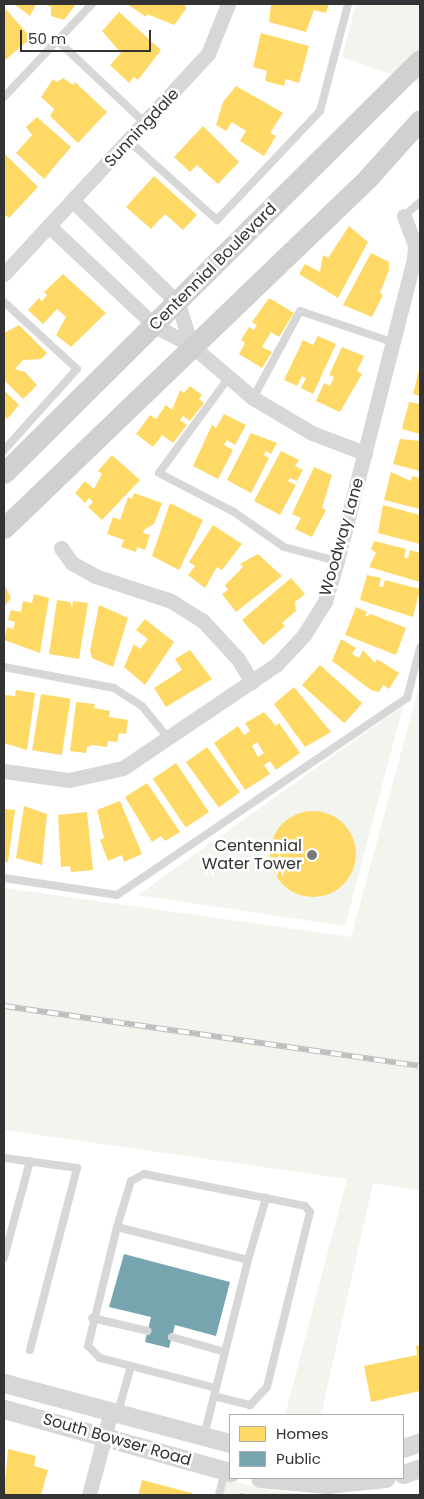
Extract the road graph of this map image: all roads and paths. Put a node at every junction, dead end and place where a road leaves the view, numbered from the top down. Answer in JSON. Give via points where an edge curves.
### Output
{"nodes":[{"id":1,"x":92,"y":4,"type":"edge"},
{"id":2,"x":228,"y":4,"type":"edge"},
{"id":3,"x":348,"y":4,"type":"edge"},
{"id":4,"x":58,"y":41,"type":"junction"},
{"id":5,"x":420,"y":60,"type":"edge"},
{"id":6,"x":4,"y":97,"type":"edge"},
{"id":7,"x":420,"y":120,"type":"edge"},
{"id":8,"x":147,"y":125,"type":"junction"},
{"id":9,"x":130,"y":142,"type":"junction"},
{"id":10,"x":73,"y":201,"type":"junction"},
{"id":11,"x":420,"y":202,"type":"edge"},
{"id":12,"x":404,"y":216,"type":"joint"},
{"id":13,"x":49,"y":226,"type":"junction"},
{"id":14,"x":4,"y":274,"type":"edge"},
{"id":15,"x":4,"y":302,"type":"edge"},
{"id":16,"x":178,"y":303,"type":"junction"},
{"id":17,"x":155,"y":326,"type":"junction"},
{"id":18,"x":392,"y":342,"type":"junction"},
{"id":19,"x":191,"y":346,"type":"junction"},
{"id":20,"x":227,"y":380,"type":"junction"},
{"id":21,"x":253,"y":398,"type":"junction"},
{"id":22,"x":4,"y":450,"type":"edge"},
{"id":23,"x":365,"y":453,"type":"junction"},
{"id":24,"x":4,"y":473,"type":"edge"},
{"id":25,"x":4,"y":528,"type":"edge"},
{"id":26,"x":61,"y":548,"type":"dead end"},
{"id":27,"x":337,"y":561,"type":"junction"},
{"id":28,"x":420,"y":648,"type":"edge"},
{"id":29,"x":4,"y":667,"type":"edge"},
{"id":30,"x":252,"y":682,"type":"junction"},
{"id":31,"x":168,"y":738,"type":"junction"},
{"id":32,"x":4,"y":771,"type":"edge"},
{"id":33,"x":4,"y":878,"type":"edge"},
{"id":34,"x":4,"y":1158,"type":"edge"},
{"id":35,"x":30,"y":1162,"type":"junction"},
{"id":36,"x":266,"y":1198,"type":"junction"},
{"id":37,"x":117,"y":1227,"type":"junction"},
{"id":38,"x":4,"y":1258,"type":"edge"},
{"id":39,"x":248,"y":1260,"type":"junction"},
{"id":40,"x":92,"y":1318,"type":"junction"},
{"id":41,"x":148,"y":1331,"type":"dead end"},
{"id":42,"x":172,"y":1337,"type":"dead end"},
{"id":43,"x":30,"y":1350,"type":"dead end"},
{"id":44,"x":225,"y":1352,"type":"junction"},
{"id":45,"x":131,"y":1366,"type":"junction"},
{"id":46,"x":4,"y":1383,"type":"edge"},
{"id":47,"x":216,"y":1388,"type":"junction"},
{"id":48,"x":214,"y":1396,"type":"junction"},
{"id":49,"x":4,"y":1408,"type":"edge"},
{"id":50,"x":115,"y":1412,"type":"junction"},
{"id":51,"x":105,"y":1434,"type":"junction"},
{"id":52,"x":204,"y":1436,"type":"junction"},
{"id":53,"x":420,"y":1442,"type":"edge"},
{"id":54,"x":229,"y":1443,"type":"edge"},
{"id":55,"x":404,"y":1448,"type":"edge"},
{"id":56,"x":420,"y":1468,"type":"edge"},
{"id":57,"x":228,"y":1471,"type":"edge"},
{"id":58,"x":404,"y":1474,"type":"edge"},
{"id":59,"x":271,"y":1479,"type":"edge"},
{"id":60,"x":376,"y":1479,"type":"edge"},
{"id":61,"x":242,"y":1490,"type":"dead end"},
{"id":62,"x":89,"y":1495,"type":"edge"},
{"id":63,"x":219,"y":1495,"type":"edge"},
{"id":64,"x":241,"y":1495,"type":"edge"}],
"edges":[{"from":1,"to":4,"type":"lane"},
{"from":2,"to":8,"type":"street","name":"Sunningdale","via":[[208,54]]},
{"from":3,"to":9,"type":"lane","via":[[320,111],[217,220]]},
{"from":4,"to":6,"type":"lane"},
{"from":4,"to":8,"type":"lane"},
{"from":5,"to":16,"type":"main road","name":"Centennial Boulevard"},
{"from":7,"to":19,"type":"main road","via":[[367,179]]},
{"from":8,"to":9,"type":"street","name":"Sunningdale"},
{"from":9,"to":10,"type":"street","name":"Sunningdale"},
{"from":10,"to":13,"type":"street","name":"Sunningdale"},
{"from":10,"to":16,"type":"street"},
{"from":11,"to":12,"type":"lane"},
{"from":12,"to":18,"type":"street","name":"Woodway Lane","via":[[415,245],[414,260]]},
{"from":13,"to":14,"type":"street","name":"Sunningdale"},
{"from":13,"to":17,"type":"street"},
{"from":15,"to":22,"type":"lane","via":[[77,369]]},
{"from":16,"to":17,"type":"main road","name":"Centennial Boulevard"},
{"from":16,"to":19,"type":"street"},
{"from":17,"to":19,"type":"street"},
{"from":17,"to":24,"type":"main road","name":"Centennial Boulevard"},
{"from":18,"to":21,"type":"lane","via":[[300,311]]},
{"from":18,"to":23,"type":"street","name":"Woodway Lane"},
{"from":19,"to":20,"type":"street"},
{"from":19,"to":25,"type":"main road"},
{"from":20,"to":21,"type":"street"},
{"from":20,"to":27,"type":"lane","via":[[159,473],[234,512],[284,547]]},
{"from":21,"to":23,"type":"street","via":[[312,433]]},
{"from":23,"to":27,"type":"street","name":"Woodway Lane"},
{"from":26,"to":30,"type":"street","via":[[72,563],[95,576],[156,595],[202,620],[238,658]]},
{"from":27,"to":30,"type":"street","name":"Woodway Lane","via":[[325,601],[304,635]]},
{"from":28,"to":33,"type":"lane","via":[[407,698],[118,894]]},
{"from":29,"to":31,"type":"lane","via":[[114,688],[142,706]]},
{"from":30,"to":31,"type":"street","name":"Woodway Lane"},
{"from":31,"to":32,"type":"street","name":"Woodway Lane","via":[[108,775],[69,780]]},
{"from":34,"to":35,"type":"lane"},
{"from":35,"to":38,"type":"lane"},
{"from":35,"to":43,"type":"lane","via":[[77,1168]]},
{"from":36,"to":37,"type":"lane","via":[[144,1174],[131,1181]]},
{"from":36,"to":39,"type":"lane"},
{"from":36,"to":48,"type":"lane","via":[[305,1206],[310,1212],[267,1387],[250,1404]]},
{"from":37,"to":39,"type":"lane"},
{"from":37,"to":40,"type":"lane"},
{"from":39,"to":44,"type":"lane"},
{"from":40,"to":41,"type":"lane"},
{"from":40,"to":45,"type":"lane","via":[[87,1338],[93,1352]]},
{"from":42,"to":44,"type":"lane"},
{"from":44,"to":47,"type":"lane"},
{"from":45,"to":47,"type":"lane"},
{"from":45,"to":50,"type":"lane"},
{"from":46,"to":50,"type":"street","name":"South Bowser Road"},
{"from":47,"to":48,"type":"lane"},
{"from":48,"to":52,"type":"lane"},
{"from":49,"to":51,"type":"street","name":"South Bowser Road"},
{"from":50,"to":51,"type":"street"},
{"from":50,"to":52,"type":"street","name":"South Bowser Road"},
{"from":51,"to":57,"type":"street","name":"South Bowser Road"},
{"from":51,"to":62,"type":"street"},
{"from":52,"to":54,"type":"street","name":"South Bowser Road"},
{"from":53,"to":55,"type":"street"},
{"from":56,"to":58,"type":"street"},
{"from":57,"to":63,"type":"lane"},
{"from":59,"to":60,"type":"street","via":[[327,1484]]},
{"from":61,"to":64,"type":"path"}]}
